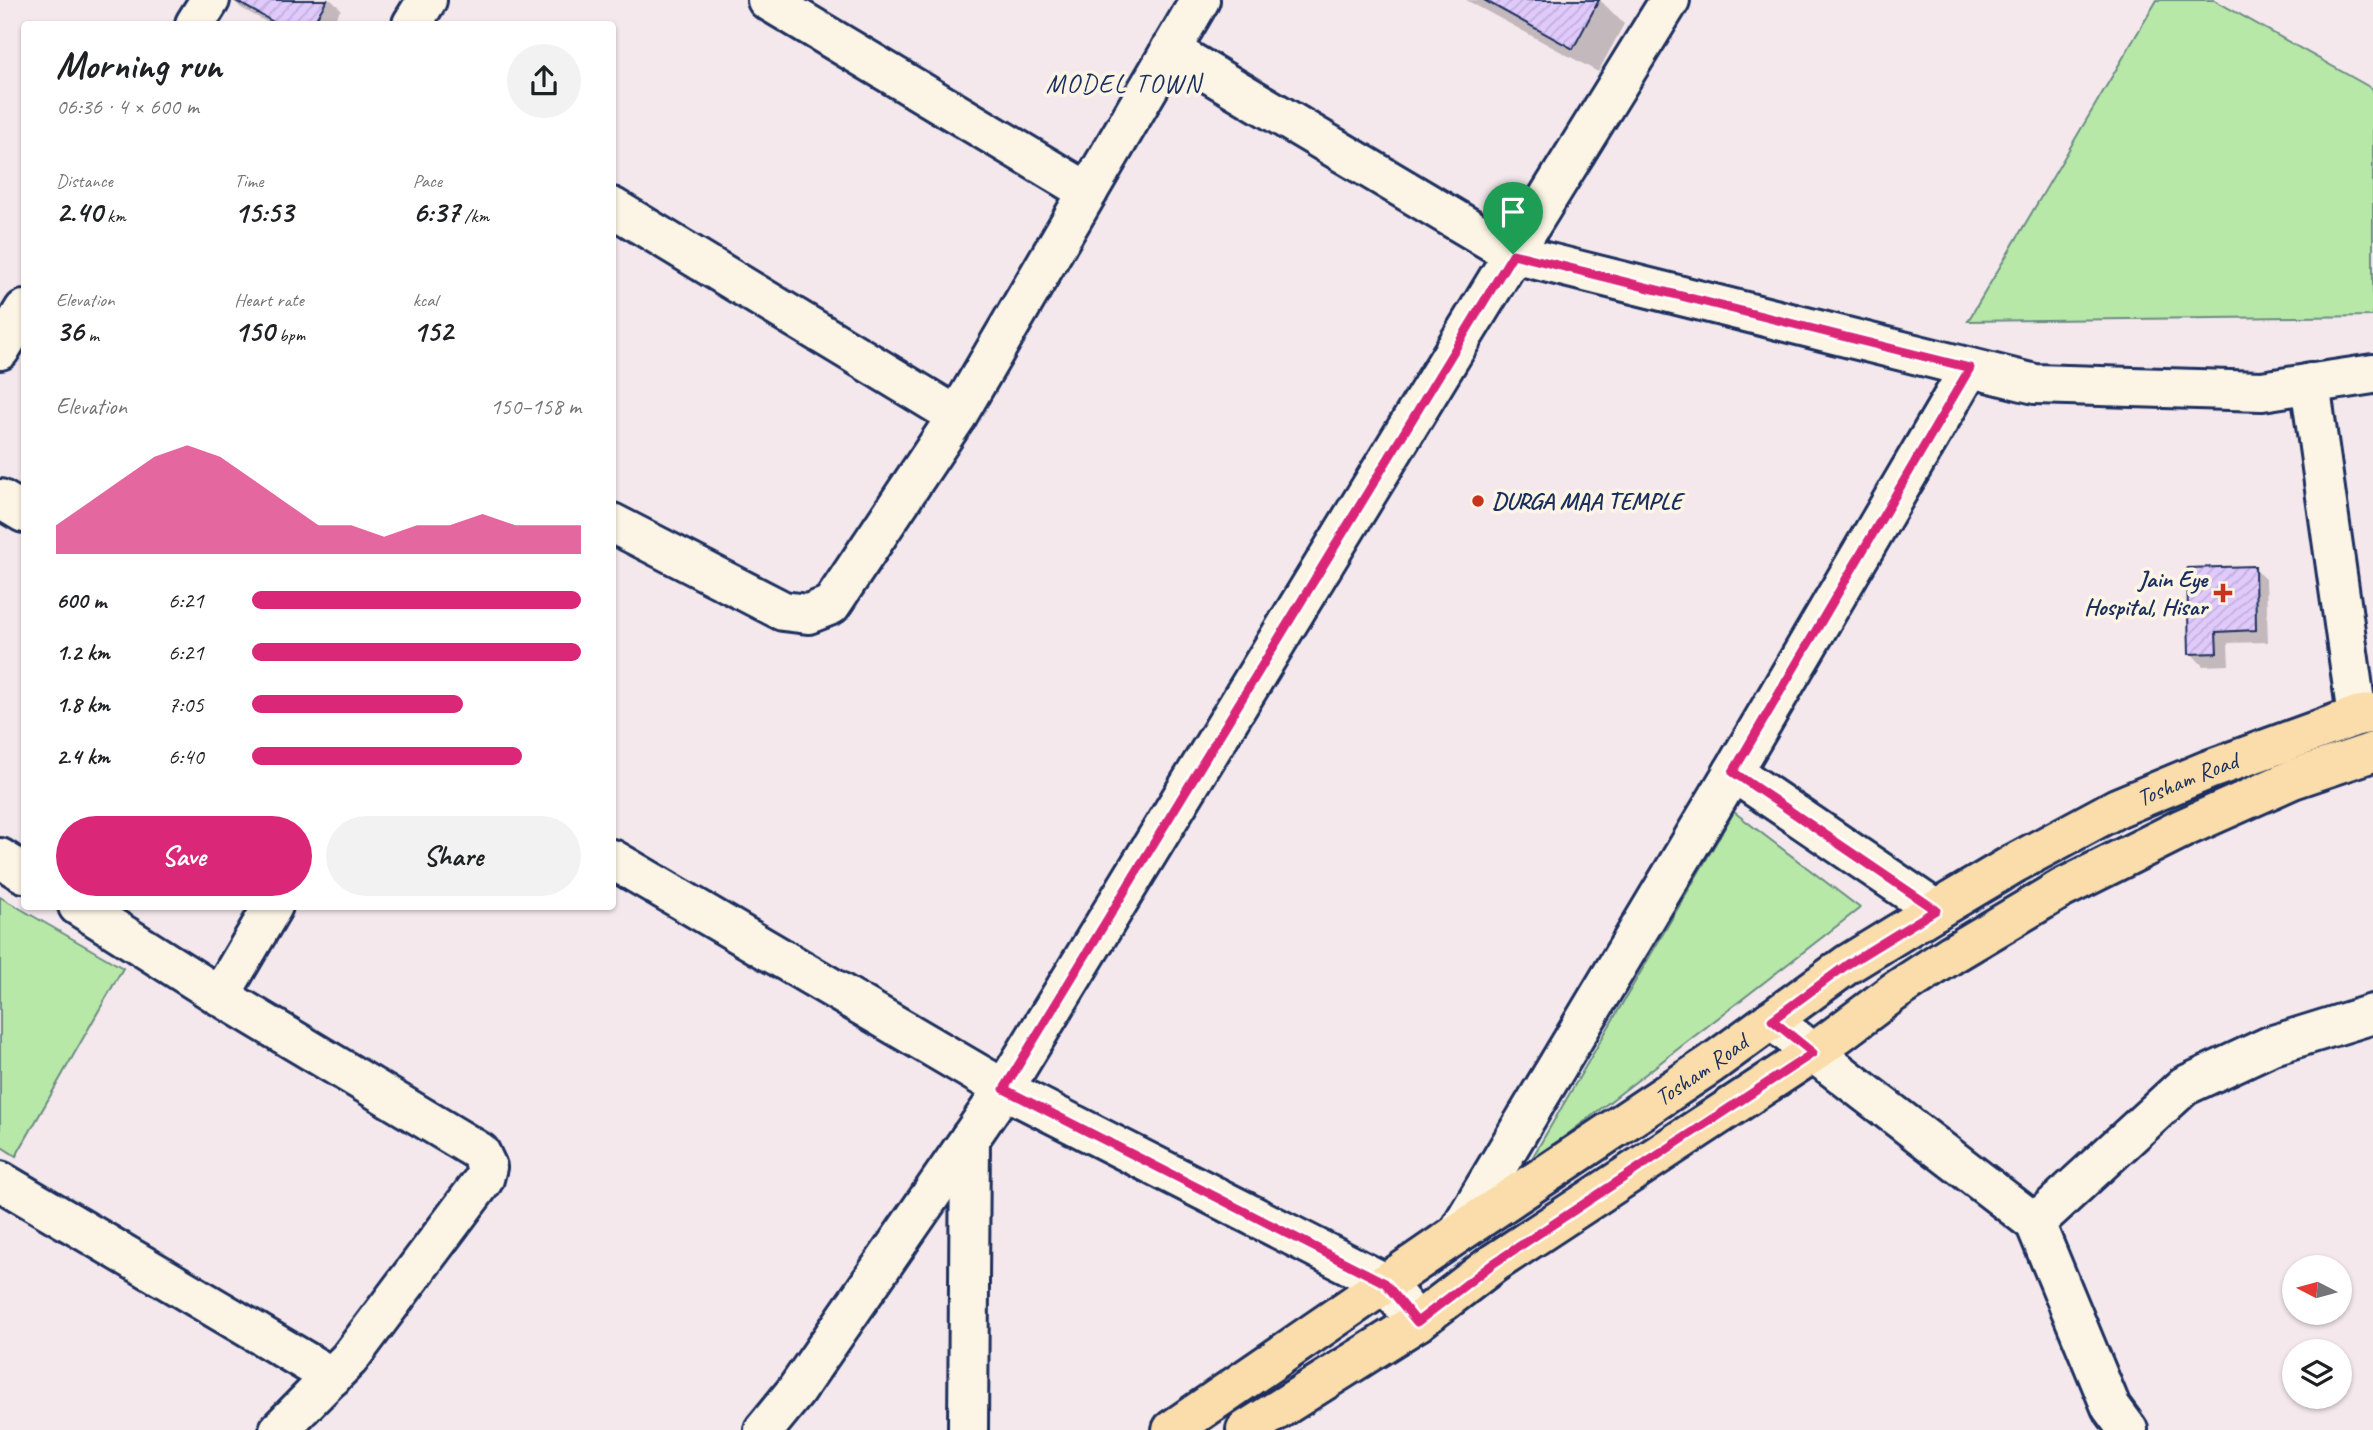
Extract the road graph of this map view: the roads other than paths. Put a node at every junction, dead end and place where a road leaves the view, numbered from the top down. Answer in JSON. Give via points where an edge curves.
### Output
{"nodes":[{"id":1,"x":210,"y":0,"type":"edge"},
{"id":2,"x":427,"y":0,"type":"edge"},
{"id":3,"x":767,"y":0,"type":"edge"},
{"id":4,"x":1199,"y":0,"type":"edge"},
{"id":5,"x":1670,"y":0,"type":"edge"},
{"id":6,"x":197,"y":21,"type":"edge"},
{"id":7,"x":414,"y":21,"type":"edge"},
{"id":8,"x":1170,"y":50,"type":"junction"},
{"id":9,"x":1088,"y":192,"type":"junction"},
{"id":10,"x":616,"y":209,"type":"edge"},
{"id":11,"x":1513,"y":254,"type":"junction"},
{"id":12,"x":21,"y":315,"type":"edge"},
{"id":13,"x":0,"y":351,"type":"edge"},
{"id":14,"x":1970,"y":368,"type":"junction"},
{"id":15,"x":2373,"y":374,"type":"edge"},
{"id":16,"x":2310,"y":383,"type":"junction"},
{"id":17,"x":957,"y":416,"type":"junction"},
{"id":18,"x":0,"y":499,"type":"edge"},
{"id":19,"x":21,"y":511,"type":"edge"},
{"id":20,"x":616,"y":525,"type":"edge"},
{"id":21,"x":2365,"y":714,"type":"edge"},
{"id":22,"x":2373,"y":752,"type":"edge"},
{"id":23,"x":1733,"y":772,"type":"junction"},
{"id":24,"x":0,"y":858,"type":"edge"},
{"id":25,"x":616,"y":861,"type":"edge"},
{"id":26,"x":21,"y":871,"type":"edge"},
{"id":27,"x":84,"y":910,"type":"edge"},
{"id":28,"x":271,"y":910,"type":"edge"},
{"id":29,"x":1936,"y":910,"type":"junction"},
{"id":30,"x":220,"y":996,"type":"junction"},
{"id":31,"x":2373,"y":1014,"type":"edge"},
{"id":32,"x":1772,"y":1020,"type":"junction"},
{"id":33,"x":1813,"y":1053,"type":"junction"},
{"id":34,"x":1004,"y":1089,"type":"junction"},
{"id":35,"x":970,"y":1138,"type":"junction"},
{"id":36,"x":0,"y":1181,"type":"edge"},
{"id":37,"x":2035,"y":1223,"type":"junction"},
{"id":38,"x":1457,"y":1234,"type":"junction"},
{"id":39,"x":1385,"y":1283,"type":"junction"},
{"id":40,"x":1417,"y":1322,"type":"junction"},
{"id":41,"x":332,"y":1377,"type":"junction"},
{"id":42,"x":279,"y":1430,"type":"edge"},
{"id":43,"x":764,"y":1430,"type":"edge"},
{"id":44,"x":968,"y":1430,"type":"edge"},
{"id":45,"x":1172,"y":1430,"type":"edge"},
{"id":46,"x":1247,"y":1430,"type":"edge"},
{"id":47,"x":2128,"y":1430,"type":"edge"}],
"edges":[{"from":1,"to":6,"type":"street"},
{"from":2,"to":7,"type":"street"},
{"from":3,"to":9,"type":"street"},
{"from":4,"to":8,"type":"street"},
{"from":5,"to":11,"type":"street"},
{"from":8,"to":9,"type":"street"},
{"from":8,"to":11,"type":"street"},
{"from":9,"to":17,"type":"street"},
{"from":10,"to":17,"type":"street"},
{"from":11,"to":14,"type":"street"},
{"from":11,"to":34,"type":"street"},
{"from":12,"to":13,"type":"street"},
{"from":14,"to":16,"type":"street","via":[[2035,384],[2262,391]]},
{"from":14,"to":23,"type":"street"},
{"from":15,"to":16,"type":"street"},
{"from":16,"to":21,"type":"street"},
{"from":17,"to":20,"type":"street","via":[[831,605],[808,614],[783,611]]},
{"from":18,"to":19,"type":"street"},
{"from":21,"to":29,"type":"main road","name":"Tosham Road","via":[[2117,808]]},
{"from":22,"to":33,"type":"main road","name":"Tosham Road","via":[[2293,779],[2061,889],[1894,992]]},
{"from":23,"to":29,"type":"street"},
{"from":23,"to":38,"type":"street"},
{"from":24,"to":26,"type":"street"},
{"from":25,"to":34,"type":"street"},
{"from":27,"to":30,"type":"street"},
{"from":28,"to":30,"type":"street"},
{"from":29,"to":32,"type":"main road","name":"Tosham Road","via":[[1848,964]]},
{"from":30,"to":41,"type":"street","via":[[480,1152],[487,1167],[484,1179]]},
{"from":31,"to":37,"type":"street","via":[[2270,1045],[2184,1086]]},
{"from":32,"to":33,"type":"street"},
{"from":32,"to":38,"type":"main road","name":"Tosham Road"},
{"from":33,"to":37,"type":"street"},
{"from":33,"to":40,"type":"main road","name":"Tosham Road","via":[[1494,1263]]},
{"from":34,"to":35,"type":"street"},
{"from":34,"to":39,"type":"street"},
{"from":35,"to":43,"type":"street"},
{"from":35,"to":44,"type":"street"},
{"from":36,"to":41,"type":"street"},
{"from":37,"to":47,"type":"street","via":[[2111,1407]]},
{"from":38,"to":39,"type":"main road","name":"Tosham Road"},
{"from":39,"to":40,"type":"street"},
{"from":39,"to":45,"type":"main road","name":"Tosham Road"},
{"from":40,"to":46,"type":"main road","name":"Tosham Road"},
{"from":41,"to":42,"type":"street"}]}
